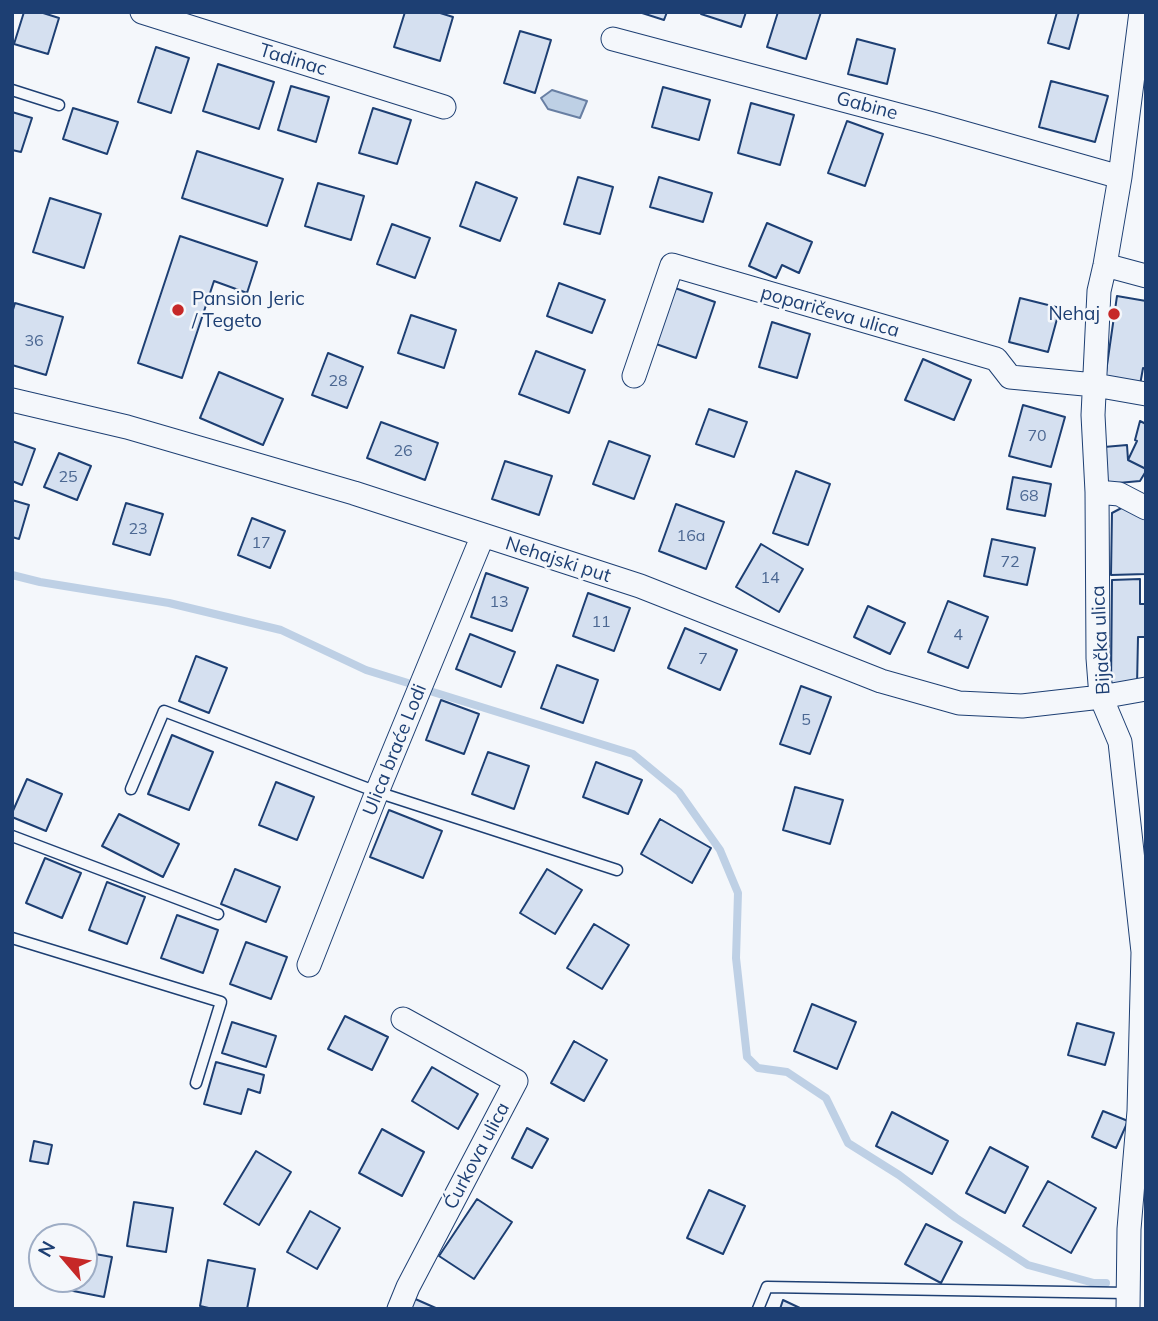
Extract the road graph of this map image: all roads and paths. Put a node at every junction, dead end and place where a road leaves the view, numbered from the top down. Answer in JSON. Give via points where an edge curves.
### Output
{"nodes":[{"id":1,"x":142,"y":12,"type":"edge"},
{"id":2,"x":1141,"y":12,"type":"edge"},
{"id":3,"x":613,"y":39,"type":"dead end"},
{"id":4,"x":12,"y":90,"type":"edge"},
{"id":5,"x":59,"y":105,"type":"dead end"},
{"id":6,"x":444,"y":107,"type":"dead end"},
{"id":7,"x":1121,"y":177,"type":"junction"},
{"id":8,"x":1105,"y":265,"type":"junction"},
{"id":9,"x":1146,"y":276,"type":"edge"},
{"id":10,"x":634,"y":376,"type":"dead end"},
{"id":11,"x":1095,"y":385,"type":"junction"},
{"id":12,"x":1146,"y":394,"type":"edge"},
{"id":13,"x":12,"y":400,"type":"edge"},
{"id":14,"x":1097,"y":492,"type":"junction"},
{"id":15,"x":1146,"y":508,"type":"edge"},
{"id":16,"x":483,"y":535,"type":"junction"},
{"id":17,"x":1146,"y":688,"type":"edge"},
{"id":18,"x":1101,"y":697,"type":"junction"},
{"id":19,"x":131,"y":789,"type":"dead end"},
{"id":20,"x":377,"y":792,"type":"junction"},
{"id":21,"x":12,"y":836,"type":"edge"},
{"id":22,"x":617,"y":870,"type":"dead end"},
{"id":23,"x":218,"y":914,"type":"dead end"},
{"id":24,"x":12,"y":938,"type":"edge"},
{"id":25,"x":309,"y":965,"type":"dead end"},
{"id":26,"x":403,"y":1019,"type":"dead end"},
{"id":27,"x":196,"y":1083,"type":"dead end"},
{"id":28,"x":1127,"y":1301,"type":"edge"},
{"id":29,"x":399,"y":1309,"type":"edge"},
{"id":30,"x":758,"y":1309,"type":"edge"}],
"edges":[{"from":1,"to":6,"type":"street","name":"Tadinac"},
{"from":2,"to":7,"type":"street","name":"Bijačka ulica"},
{"from":3,"to":7,"type":"street","name":"Gabine"},
{"from":4,"to":5,"type":"lane"},
{"from":7,"to":8,"type":"street","name":"Bijačka ulica"},
{"from":8,"to":9,"type":"street"},
{"from":8,"to":11,"type":"street","name":"Bijačka ulica","via":[[1099,291]]},
{"from":10,"to":11,"type":"street","name":"poparičeva ulica","via":[[672,265],[996,359],[1010,377]]},
{"from":11,"to":12,"type":"street"},
{"from":11,"to":14,"type":"street","name":"Bijačka ulica"},
{"from":13,"to":16,"type":"street","name":"Nehajski put","via":[[127,427]]},
{"from":14,"to":15,"type":"street","via":[[1119,494]]},
{"from":14,"to":18,"type":"street","name":"Bijačka ulica"},
{"from":16,"to":18,"type":"street","name":"Nehajski put","via":[[640,586],[881,681],[959,703],[1022,706]]},
{"from":16,"to":20,"type":"street","name":"Ulica braće Lodi"},
{"from":17,"to":18,"type":"street","name":"Nehajski put"},
{"from":18,"to":28,"type":"street","name":"Bijačka ulica","via":[[1120,742],[1143,952]]},
{"from":19,"to":20,"type":"lane","via":[[164,711]]},
{"from":20,"to":22,"type":"lane"},
{"from":20,"to":25,"type":"street","name":"Ulica braće Lodi"},
{"from":21,"to":23,"type":"lane"},
{"from":24,"to":27,"type":"lane","via":[[221,1002]]},
{"from":26,"to":29,"type":"street","name":"Ćurkova ulica","via":[[516,1081]]},
{"from":28,"to":30,"type":"lane","via":[[767,1287]]}]}
